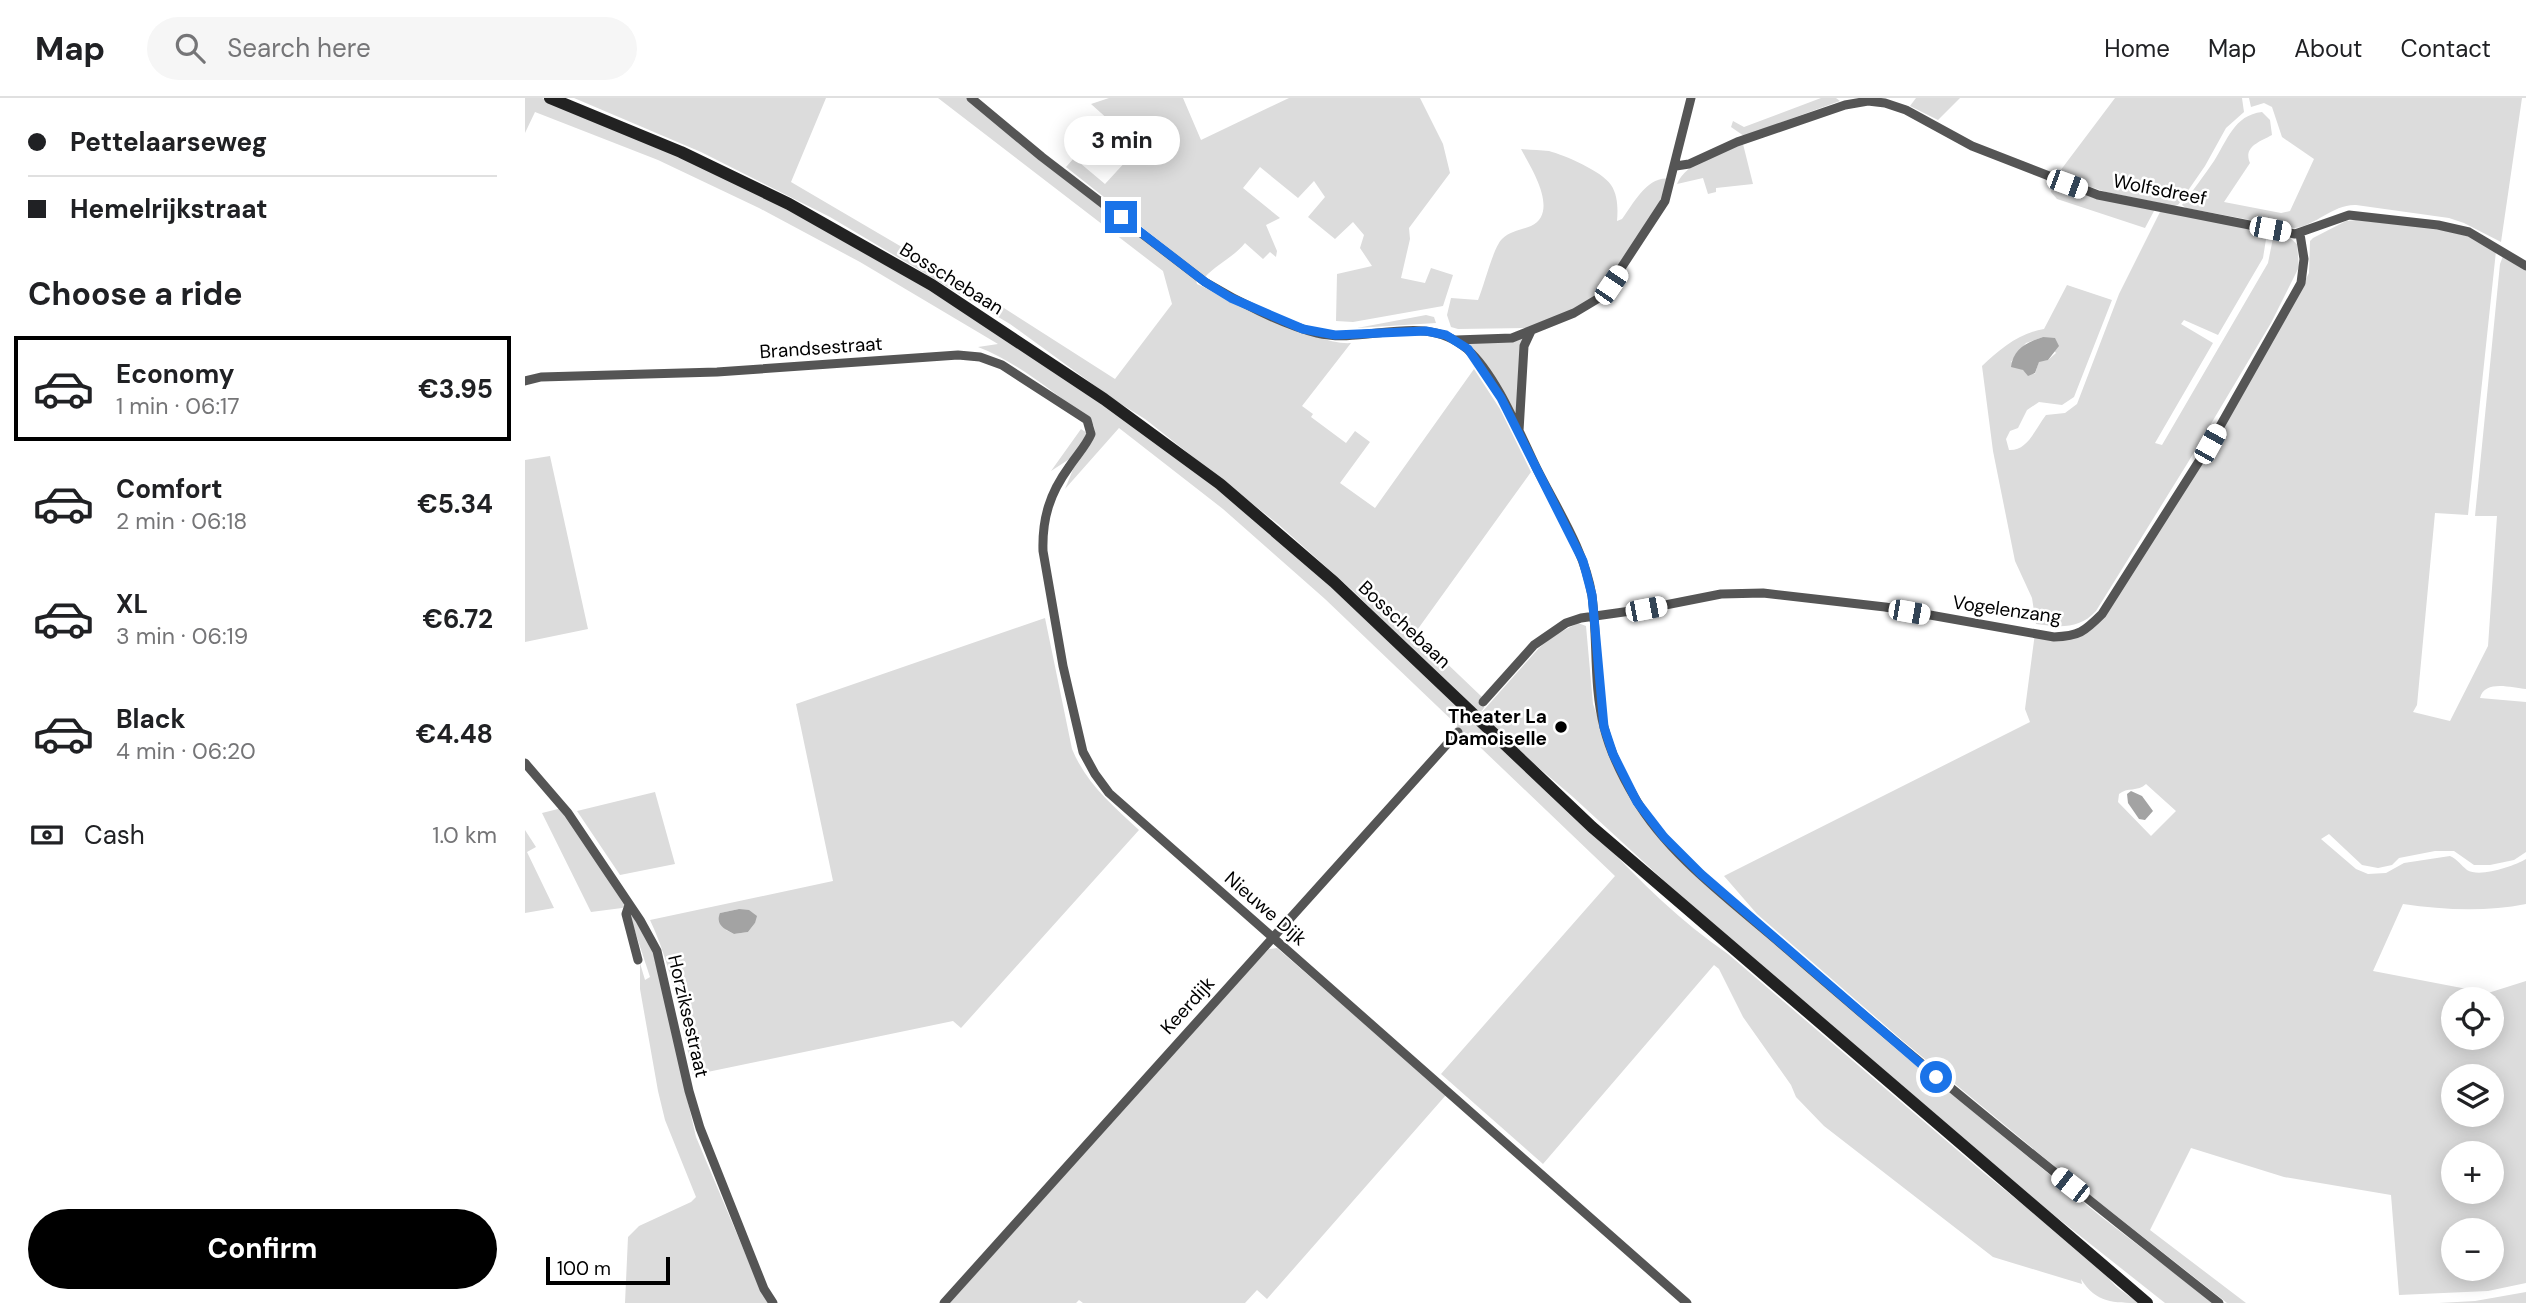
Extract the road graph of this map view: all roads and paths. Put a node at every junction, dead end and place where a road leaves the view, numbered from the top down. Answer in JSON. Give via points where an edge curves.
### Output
{"nodes":[{"id":1,"x":550,"y":98,"type":"edge"},
{"id":2,"x":971,"y":98,"type":"edge"},
{"id":3,"x":1691,"y":98,"type":"edge"},
{"id":4,"x":1675,"y":166,"type":"junction"},
{"id":5,"x":2300,"y":234,"type":"junction"},
{"id":6,"x":2526,"y":265,"type":"edge"},
{"id":7,"x":1531,"y":331,"type":"junction"},
{"id":8,"x":1454,"y":340,"type":"junction"},
{"id":9,"x":525,"y":381,"type":"edge"},
{"id":10,"x":1519,"y":433,"type":"junction"},
{"id":11,"x":1091,"y":434,"type":"joint"},
{"id":12,"x":1594,"y":616,"type":"junction"},
{"id":13,"x":1483,"y":702,"type":"tunnel mouth"},
{"id":14,"x":1458,"y":732,"type":"tunnel mouth"},
{"id":15,"x":525,"y":763,"type":"edge"},
{"id":16,"x":629,"y":905,"type":"junction"},
{"id":17,"x":1272,"y":936,"type":"junction"},
{"id":18,"x":638,"y":960,"type":"dead end"},
{"id":19,"x":773,"y":1303,"type":"edge"},
{"id":20,"x":944,"y":1303,"type":"edge"},
{"id":21,"x":1687,"y":1303,"type":"edge"},
{"id":22,"x":2147,"y":1303,"type":"edge"},
{"id":23,"x":2219,"y":1303,"type":"edge"}],
"edges":[{"from":1,"to":22,"type":"main road","name":"Bosschebaan","via":[[681,152],[789,204],[932,285],[1104,399],[1220,484],[1333,582],[1592,827]]},
{"from":2,"to":8,"type":"street","via":[[1231,298],[1317,333],[1426,331]]},
{"from":3,"to":4,"type":"street"},
{"from":4,"to":5,"type":"street","name":"Wolfsdreef","via":[[1868,100],[1906,110],[1972,146],[2098,195]]},
{"from":4,"to":7,"type":"street","via":[[1665,201],[1611,285],[1586,307]]},
{"from":5,"to":6,"type":"street","via":[[2349,215],[2438,225],[2469,232]]},
{"from":5,"to":12,"type":"street","name":"Vogelenzang","via":[[2301,283],[2210,444],[2102,614],[2086,630],[2054,637],[1885,607],[1763,593],[1721,594]]},
{"from":7,"to":8,"type":"street","via":[[1512,338]]},
{"from":7,"to":10,"type":"street","via":[[1524,346]]},
{"from":8,"to":10,"type":"street","via":[[1482,367]]},
{"from":9,"to":11,"type":"street","name":"Brandsestraat","via":[[980,357],[1002,365],[1087,420]]},
{"from":10,"to":12,"type":"street","via":[[1583,561]]},
{"from":11,"to":17,"type":"street","name":"Nieuwe Dijk","via":[[1052,494],[1043,533],[1063,666],[1083,752],[1109,793]]},
{"from":12,"to":13,"type":"street","via":[[1550,632]]},
{"from":12,"to":23,"type":"street","via":[[1600,702],[1613,754],[1637,802],[1674,848],[1936,1077]]},
{"from":14,"to":17,"type":"street","name":"Keerdijk"},
{"from":15,"to":16,"type":"street","name":"Horziksestraat","via":[[568,813]]},
{"from":16,"to":18,"type":"street","via":[[626,914]]},
{"from":16,"to":19,"type":"street","name":"Horziksestraat","via":[[657,951],[700,1128]]},
{"from":17,"to":20,"type":"street","name":"Keerdijk"},
{"from":17,"to":21,"type":"street","name":"Nieuwe Dijk"}]}
